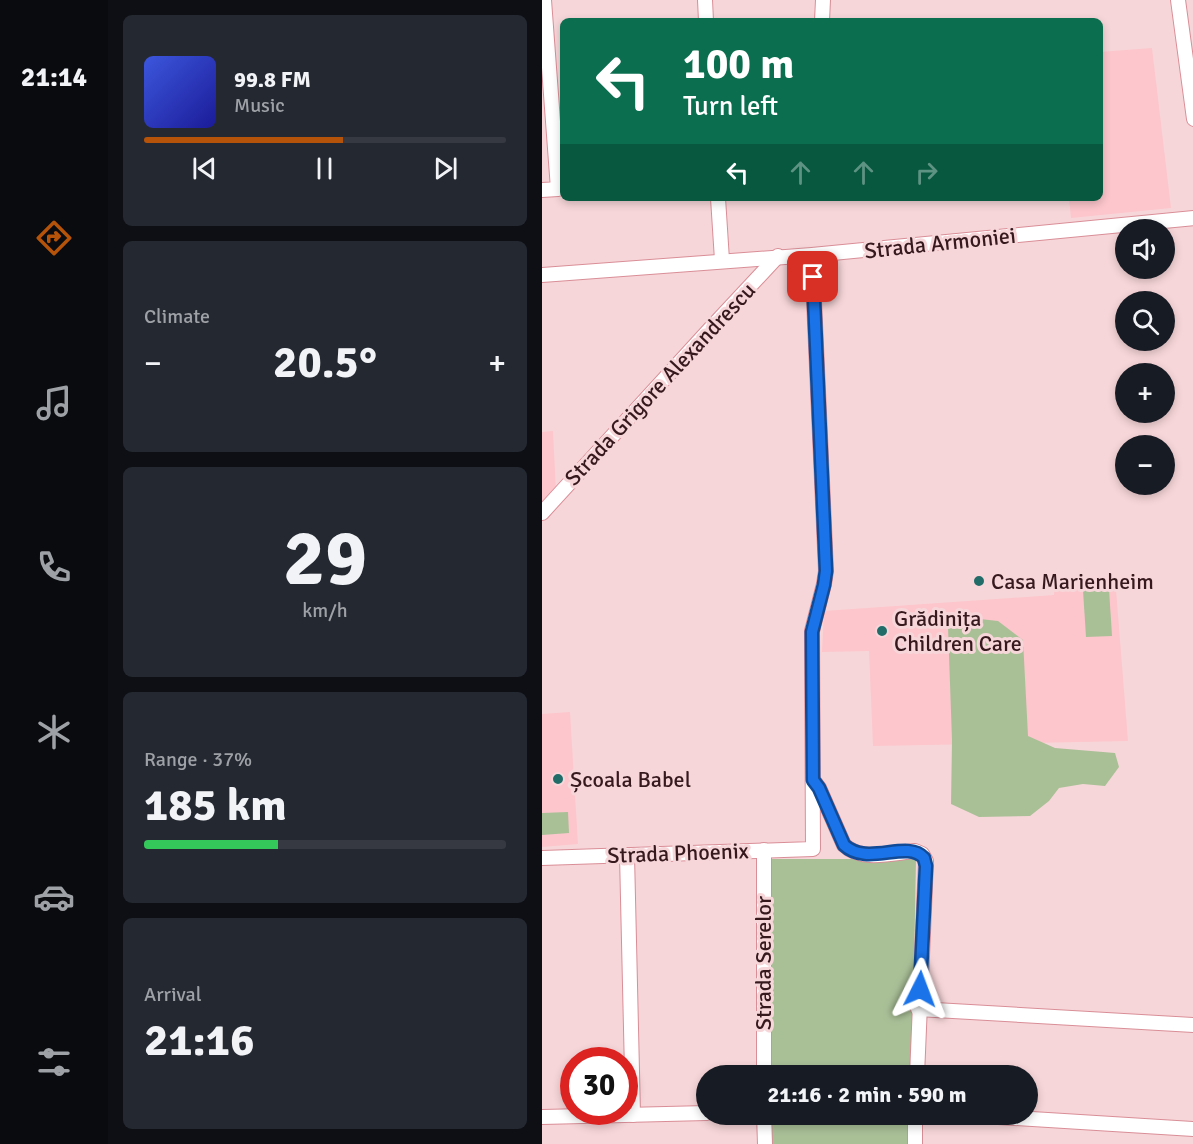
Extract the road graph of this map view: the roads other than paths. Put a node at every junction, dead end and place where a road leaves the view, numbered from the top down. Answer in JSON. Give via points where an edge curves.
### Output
{"nodes":[{"id":1,"x":544,"y":0,"type":"edge"},
{"id":2,"x":705,"y":0,"type":"edge"},
{"id":3,"x":823,"y":0,"type":"edge"},
{"id":4,"x":1178,"y":0,"type":"edge"},
{"id":5,"x":706,"y":18,"type":"edge"},
{"id":6,"x":822,"y":18,"type":"edge"},
{"id":7,"x":1193,"y":119,"type":"edge"},
{"id":8,"x":542,"y":190,"type":"edge"},
{"id":9,"x":718,"y":201,"type":"edge"},
{"id":10,"x":1193,"y":218,"type":"edge"},
{"id":11,"x":812,"y":255,"type":"junction"},
{"id":12,"x":778,"y":256,"type":"junction"},
{"id":13,"x":722,"y":260,"type":"junction"},
{"id":14,"x":542,"y":274,"type":"edge"},
{"id":15,"x":542,"y":513,"type":"edge"},
{"id":16,"x":813,"y":780,"type":"junction"},
{"id":17,"x":764,"y":850,"type":"junction"},
{"id":18,"x":626,"y":855,"type":"junction"},
{"id":19,"x":542,"y":858,"type":"edge"},
{"id":20,"x":918,"y":1009,"type":"junction"},
{"id":21,"x":1193,"y":1024,"type":"edge"},
{"id":22,"x":631,"y":1047,"type":"edge"},
{"id":23,"x":764,"y":1065,"type":"edge"},
{"id":24,"x":917,"y":1065,"type":"edge"},
{"id":25,"x":696,"y":1113,"type":"edge"},
{"id":26,"x":638,"y":1115,"type":"edge"},
{"id":27,"x":542,"y":1117,"type":"edge"},
{"id":28,"x":560,"y":1117,"type":"edge"},
{"id":29,"x":1038,"y":1120,"type":"edge"},
{"id":30,"x":764,"y":1125,"type":"edge"},
{"id":31,"x":916,"y":1125,"type":"edge"},
{"id":32,"x":1193,"y":1130,"type":"edge"},
{"id":33,"x":765,"y":1144,"type":"edge"},
{"id":34,"x":915,"y":1144,"type":"edge"}],
"edges":[{"from":1,"to":8,"type":"street","via":[[558,189]]},
{"from":2,"to":5,"type":"street"},
{"from":3,"to":6,"type":"street"},
{"from":4,"to":7,"type":"street"},
{"from":9,"to":13,"type":"street"},
{"from":10,"to":11,"type":"street","name":"Strada Armoniei"},
{"from":11,"to":12,"type":"street","name":"Strada Armoniei"},
{"from":11,"to":16,"type":"street","via":[[826,571],[812,632]]},
{"from":12,"to":13,"type":"street","name":"Strada Armoniei"},
{"from":12,"to":15,"type":"street","name":"Strada Grigore Alexandrescu"},
{"from":13,"to":14,"type":"street","name":"Strada Armoniei"},
{"from":16,"to":17,"type":"street","name":"Strada Phoenix","via":[[813,849]]},
{"from":16,"to":20,"type":"street","via":[[848,849],[866,855],[915,851],[924,858]]},
{"from":17,"to":18,"type":"street","name":"Strada Phoenix"},
{"from":17,"to":23,"type":"street","name":"Strada Serelor"},
{"from":18,"to":19,"type":"street","name":"Strada Phoenix"},
{"from":18,"to":22,"type":"street"},
{"from":20,"to":21,"type":"street"},
{"from":20,"to":24,"type":"street"},
{"from":25,"to":26,"type":"street"},
{"from":27,"to":28,"type":"street"},
{"from":29,"to":32,"type":"street"},
{"from":30,"to":33,"type":"street"},
{"from":31,"to":34,"type":"street"}]}
